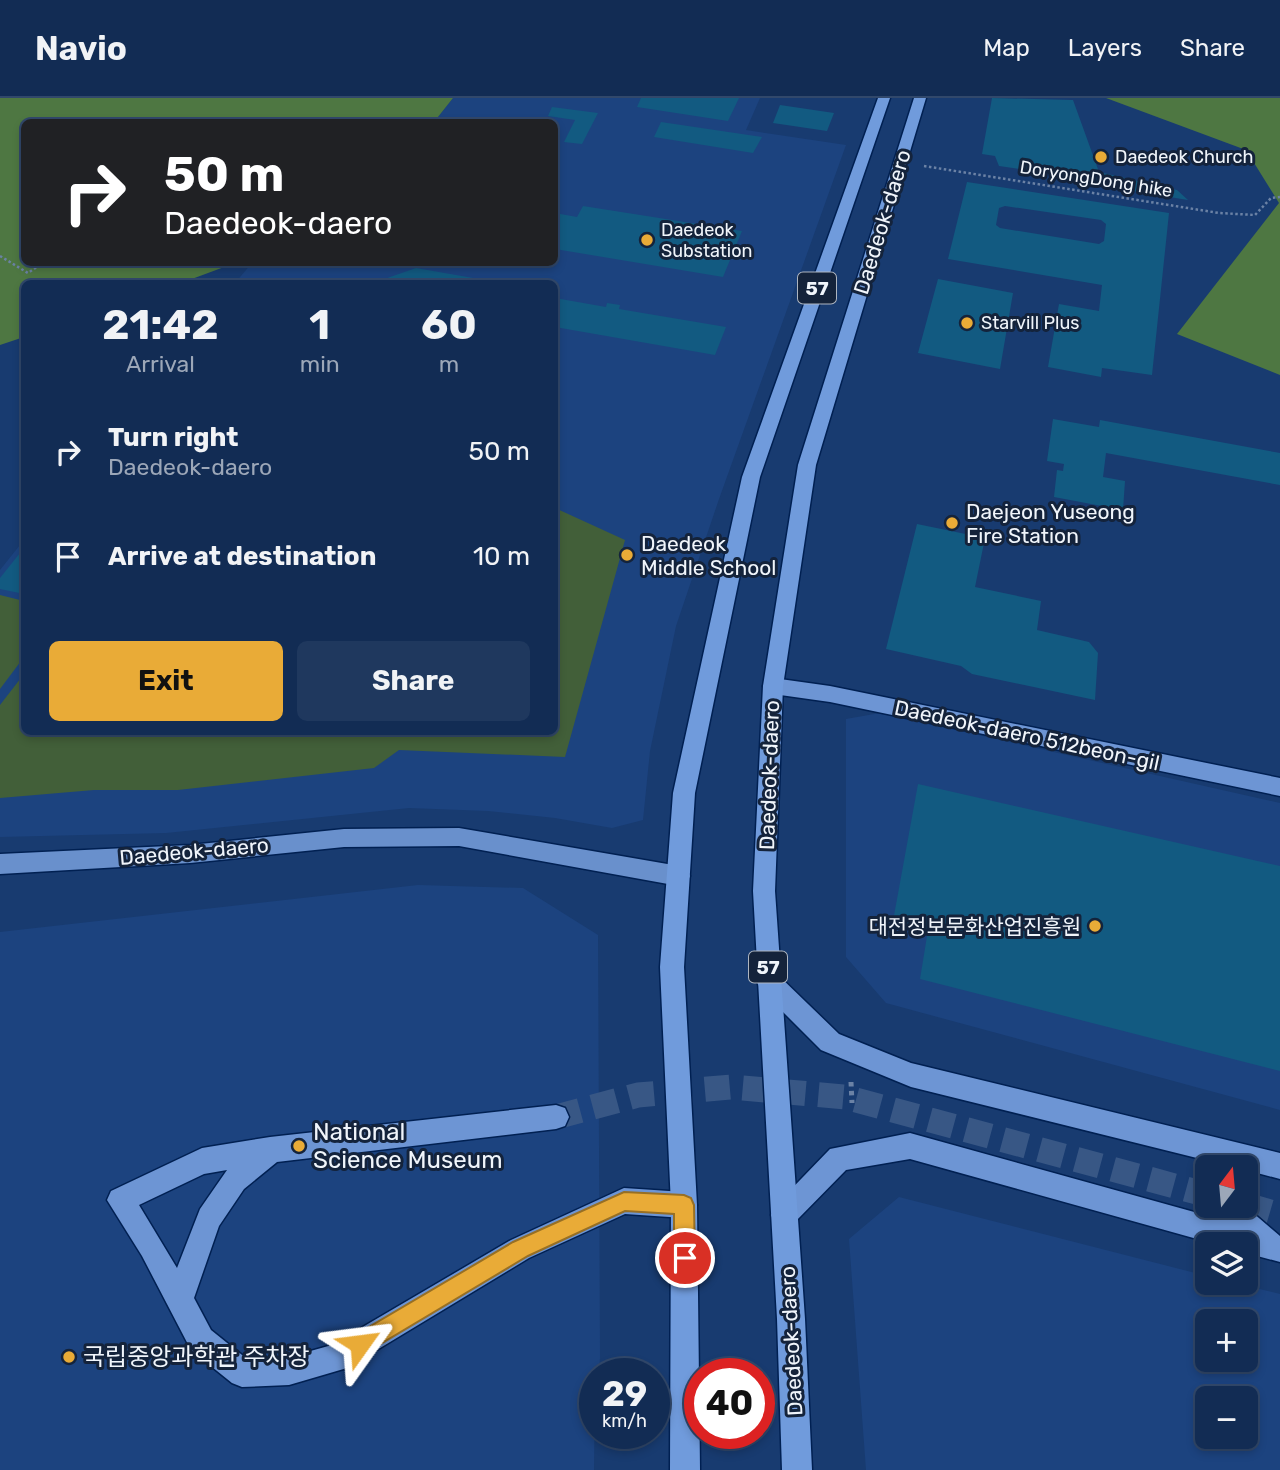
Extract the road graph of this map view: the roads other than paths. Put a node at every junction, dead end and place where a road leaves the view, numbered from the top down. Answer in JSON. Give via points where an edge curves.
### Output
{"nodes":[{"id":1,"x":884,"y":98,"type":"edge"},
{"id":2,"x":920,"y":98,"type":"edge"},
{"id":3,"x":773,"y":686,"type":"junction"},
{"id":4,"x":1280,"y":787,"type":"edge"},
{"id":5,"x":0,"y":864,"type":"edge"},
{"id":6,"x":679,"y":876,"type":"junction"},
{"id":7,"x":769,"y":982,"type":"junction"},
{"id":8,"x":556,"y":1117,"type":"tunnel mouth"},
{"id":9,"x":270,"y":1150,"type":"junction"},
{"id":10,"x":1260,"y":1165,"type":"edge"},
{"id":11,"x":684,"y":1205,"type":"junction"},
{"id":12,"x":784,"y":1214,"type":"junction"},
{"id":13,"x":1238,"y":1218,"type":"edge"},
{"id":14,"x":1279,"y":1249,"type":"edge"},
{"id":15,"x":180,"y":1298,"type":"junction"},
{"id":16,"x":685,"y":1470,"type":"edge"},
{"id":17,"x":797,"y":1470,"type":"edge"}],
"edges":[{"from":1,"to":6,"type":"main road","name":"Daedeok-daero","number":"57","via":[[751,477],[684,793]]},
{"from":2,"to":3,"type":"main road","name":"Daedeok-daero","number":"57","via":[[807,466]]},
{"from":3,"to":4,"type":"street","name":"Daedeok-daero 512beon-gil"},
{"from":3,"to":7,"type":"main road","name":"Daedeok-daero","number":"57","via":[[764,891]]},
{"from":5,"to":6,"type":"lane","name":"Daedeok-daero","via":[[190,854],[344,838],[459,837]]},
{"from":6,"to":11,"type":"main road","name":"Daedeok-daero","number":"57","via":[[672,967]]},
{"from":7,"to":10,"type":"street","via":[[830,1042],[911,1075]]},
{"from":7,"to":12,"type":"main road","name":"Daedeok-daero","number":"57"},
{"from":8,"to":9,"type":"street"},
{"from":9,"to":15,"type":"street","via":[[235,1180],[209,1218]]},
{"from":9,"to":15,"type":"street","via":[[202,1161],[120,1200]]},
{"from":11,"to":15,"type":"street","via":[[624,1202],[520,1249],[337,1358],[289,1371],[242,1373],[201,1340]]},
{"from":11,"to":16,"type":"main road","name":"Daedeok-daero","number":"57"},
{"from":12,"to":14,"type":"street","via":[[839,1158],[910,1146]]},
{"from":12,"to":17,"type":"main road","name":"Daedeok-daero","number":"57"},
{"from":13,"to":14,"type":"street"}]}
